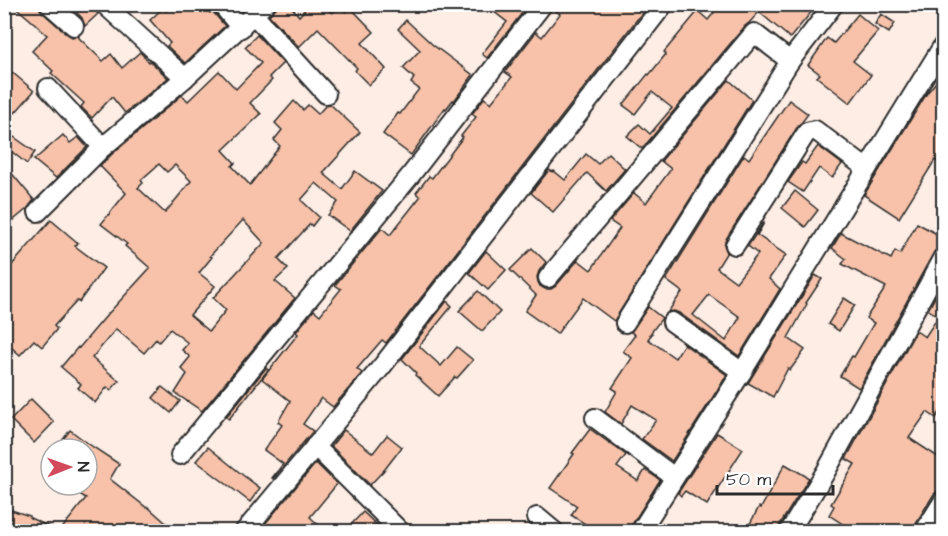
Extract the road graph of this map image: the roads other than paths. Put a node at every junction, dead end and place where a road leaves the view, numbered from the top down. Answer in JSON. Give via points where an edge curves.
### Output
{"nodes":[{"id":1,"x":49,"y":4,"type":"edge"},
{"id":2,"x":104,"y":4,"type":"edge"},
{"id":3,"x":221,"y":4,"type":"edge"},
{"id":4,"x":543,"y":4,"type":"edge"},
{"id":5,"x":664,"y":4,"type":"edge"},
{"id":6,"x":834,"y":4,"type":"edge"},
{"id":7,"x":260,"y":10,"type":"edge"},
{"id":8,"x":74,"y":26,"type":"dead end"},
{"id":9,"x":241,"y":28,"type":"junction"},
{"id":10,"x":944,"y":44,"type":"edge"},
{"id":11,"x":790,"y":61,"type":"junction"},
{"id":12,"x":185,"y":78,"type":"junction"},
{"id":13,"x":48,"y":88,"type":"dead end"},
{"id":14,"x":326,"y":94,"type":"dead end"},
{"id":15,"x":103,"y":147,"type":"junction"},
{"id":16,"x":867,"y":169,"type":"junction"},
{"id":17,"x":38,"y":212,"type":"dead end"},
{"id":18,"x":735,"y":246,"type":"dead end"},
{"id":19,"x":944,"y":257,"type":"edge"},
{"id":20,"x":548,"y":278,"type":"dead end"},
{"id":21,"x":672,"y":322,"type":"dead end"},
{"id":22,"x":625,"y":323,"type":"dead end"},
{"id":23,"x":742,"y":372,"type":"junction"},
{"id":24,"x":595,"y":418,"type":"dead end"},
{"id":25,"x":315,"y":446,"type":"junction"},
{"id":26,"x":180,"y":455,"type":"dead end"},
{"id":27,"x":674,"y":477,"type":"junction"},
{"id":28,"x":944,"y":500,"type":"edge"},
{"id":29,"x":537,"y":518,"type":"dead end"},
{"id":30,"x":244,"y":531,"type":"edge"},
{"id":31,"x":401,"y":531,"type":"edge"},
{"id":32,"x":555,"y":531,"type":"edge"},
{"id":33,"x":639,"y":531,"type":"edge"},
{"id":34,"x":789,"y":531,"type":"edge"},
{"id":35,"x":924,"y":531,"type":"edge"}],
"edges":[{"from":1,"to":8,"type":"street"},
{"from":2,"to":12,"type":"street"},
{"from":3,"to":9,"type":"street"},
{"from":4,"to":26,"type":"street","via":[[410,176]]},
{"from":5,"to":25,"type":"street","via":[[383,365]]},
{"from":6,"to":11,"type":"street"},
{"from":7,"to":9,"type":"street"},
{"from":7,"to":14,"type":"street"},
{"from":9,"to":12,"type":"street"},
{"from":10,"to":16,"type":"street"},
{"from":11,"to":20,"type":"street","via":[[754,33]]},
{"from":11,"to":22,"type":"street"},
{"from":12,"to":15,"type":"street"},
{"from":13,"to":15,"type":"street"},
{"from":15,"to":17,"type":"street"},
{"from":16,"to":18,"type":"street","via":[[815,130],[807,132]]},
{"from":16,"to":23,"type":"street"},
{"from":19,"to":34,"type":"street"},
{"from":21,"to":23,"type":"street"},
{"from":23,"to":27,"type":"street"},
{"from":24,"to":27,"type":"street"},
{"from":25,"to":30,"type":"street"},
{"from":25,"to":31,"type":"street"},
{"from":27,"to":33,"type":"street"},
{"from":28,"to":35,"type":"street"},
{"from":29,"to":32,"type":"street"}]}
